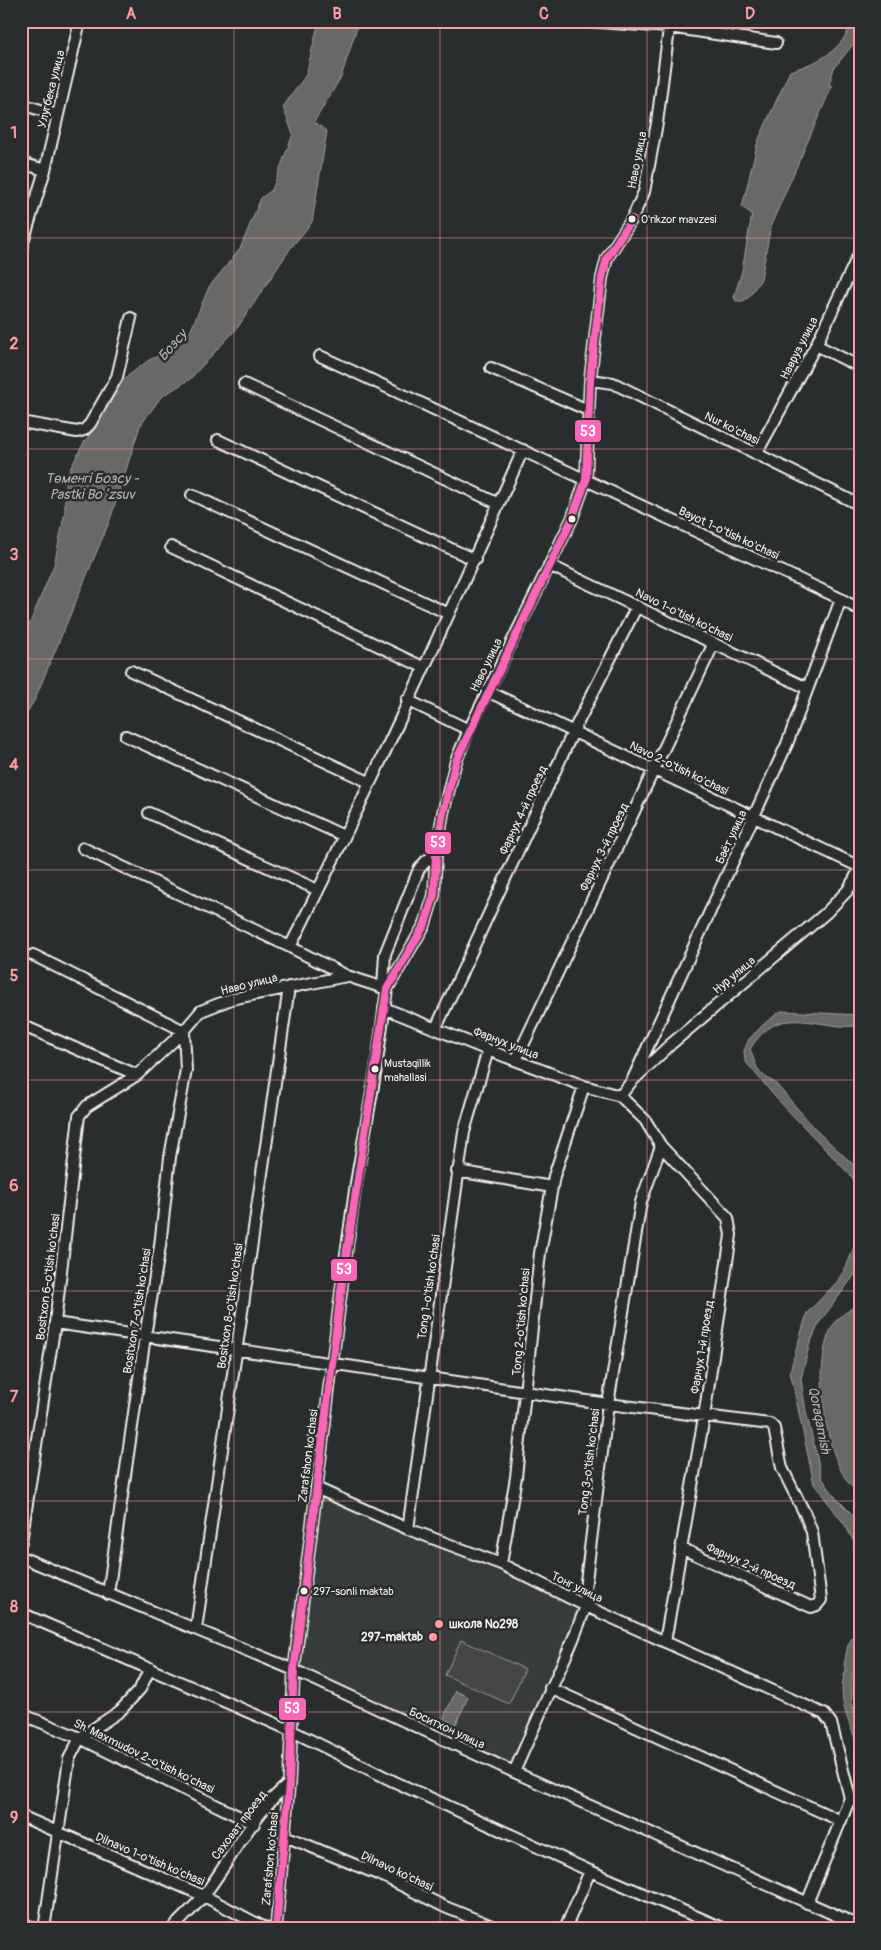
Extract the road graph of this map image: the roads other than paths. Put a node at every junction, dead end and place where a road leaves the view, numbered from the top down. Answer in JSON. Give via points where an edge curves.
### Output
{"nodes":[{"id":1,"x":80,"y":21,"type":"edge"},
{"id":2,"x":585,"y":21,"type":"edge"},
{"id":3,"x":669,"y":24,"type":"edge"},
{"id":4,"x":776,"y":43,"type":"dead end"},
{"id":5,"x":21,"y":104,"type":"edge"},
{"id":6,"x":57,"y":115,"type":"junction"},
{"id":7,"x":21,"y":163,"type":"edge"},
{"id":8,"x":45,"y":170,"type":"junction"},
{"id":9,"x":21,"y":249,"type":"edge"},
{"id":10,"x":860,"y":252,"type":"edge"},
{"id":11,"x":131,"y":318,"type":"dead end"},
{"id":12,"x":816,"y":345,"type":"junction"},
{"id":13,"x":320,"y":356,"type":"dead end"},
{"id":14,"x":860,"y":367,"type":"edge"},
{"id":15,"x":491,"y":368,"type":"dead end"},
{"id":16,"x":590,"y":380,"type":"junction"},
{"id":17,"x":244,"y":384,"type":"dead end"},
{"id":18,"x":588,"y":410,"type":"junction"},
{"id":19,"x":21,"y":422,"type":"edge"},
{"id":20,"x":218,"y":440,"type":"dead end"},
{"id":21,"x":523,"y":450,"type":"junction"},
{"id":22,"x":756,"y":454,"type":"junction"},
{"id":23,"x":586,"y":480,"type":"junction"},
{"id":24,"x":192,"y":495,"type":"dead end"},
{"id":25,"x":499,"y":504,"type":"junction"},
{"id":26,"x":860,"y":505,"type":"edge"},
{"id":27,"x":171,"y":547,"type":"dead end"},
{"id":28,"x":475,"y":560,"type":"junction"},
{"id":29,"x":549,"y":565,"type":"junction"},
{"id":30,"x":842,"y":599,"type":"junction"},
{"id":31,"x":637,"y":606,"type":"junction"},
{"id":32,"x":860,"y":610,"type":"edge"},
{"id":33,"x":447,"y":613,"type":"junction"},
{"id":34,"x":714,"y":644,"type":"junction"},
{"id":35,"x":423,"y":667,"type":"junction"},
{"id":36,"x":131,"y":672,"type":"dead end"},
{"id":37,"x":807,"y":688,"type":"junction"},
{"id":38,"x":488,"y":691,"type":"junction"},
{"id":39,"x":407,"y":700,"type":"junction"},
{"id":40,"x":469,"y":730,"type":"junction"},
{"id":41,"x":573,"y":732,"type":"junction"},
{"id":42,"x":126,"y":736,"type":"dead end"},
{"id":43,"x":654,"y":770,"type":"junction"},
{"id":44,"x":369,"y":782,"type":"junction"},
{"id":45,"x":149,"y":812,"type":"dead end"},
{"id":46,"x":753,"y":818,"type":"junction"},
{"id":47,"x":344,"y":836,"type":"junction"},
{"id":48,"x":83,"y":848,"type":"dead end"},
{"id":49,"x":436,"y":855,"type":"junction"},
{"id":50,"x":860,"y":868,"type":"edge"},
{"id":51,"x":318,"y":890,"type":"junction"},
{"id":52,"x":290,"y":947,"type":"junction"},
{"id":53,"x":34,"y":955,"type":"dead end"},
{"id":54,"x":347,"y":976,"type":"junction"},
{"id":55,"x":289,"y":987,"type":"junction"},
{"id":56,"x":385,"y":988,"type":"junction"},
{"id":57,"x":384,"y":1008,"type":"junction"},
{"id":58,"x":21,"y":1025,"type":"edge"},
{"id":59,"x":436,"y":1028,"type":"junction"},
{"id":60,"x":184,"y":1031,"type":"junction"},
{"id":61,"x":488,"y":1050,"type":"junction"},
{"id":62,"x":516,"y":1060,"type":"junction"},
{"id":63,"x":137,"y":1074,"type":"junction"},
{"id":64,"x":632,"y":1081,"type":"junction"},
{"id":65,"x":584,"y":1086,"type":"junction"},
{"id":66,"x":620,"y":1096,"type":"junction"},
{"id":67,"x":87,"y":1106,"type":"joint"},
{"id":68,"x":661,"y":1146,"type":"junction"},
{"id":69,"x":457,"y":1171,"type":"junction"},
{"id":70,"x":552,"y":1187,"type":"junction"},
{"id":71,"x":55,"y":1323,"type":"junction"},
{"id":72,"x":145,"y":1336,"type":"junction"},
{"id":73,"x":236,"y":1348,"type":"junction"},
{"id":74,"x":332,"y":1364,"type":"junction"},
{"id":75,"x":430,"y":1377,"type":"junction"},
{"id":76,"x":527,"y":1391,"type":"junction"},
{"id":77,"x":608,"y":1404,"type":"junction"},
{"id":78,"x":704,"y":1417,"type":"junction"},
{"id":79,"x":316,"y":1488,"type":"junction"},
{"id":80,"x":408,"y":1529,"type":"junction"},
{"id":81,"x":21,"y":1542,"type":"edge"},
{"id":82,"x":681,"y":1548,"type":"junction"},
{"id":83,"x":21,"y":1557,"type":"edge"},
{"id":84,"x":501,"y":1564,"type":"junction"},
{"id":85,"x":108,"y":1594,"type":"junction"},
{"id":86,"x":586,"y":1606,"type":"junction"},
{"id":87,"x":21,"y":1613,"type":"edge"},
{"id":88,"x":196,"y":1629,"type":"junction"},
{"id":89,"x":665,"y":1642,"type":"junction"},
{"id":90,"x":150,"y":1668,"type":"junction"},
{"id":91,"x":294,"y":1670,"type":"junction"},
{"id":92,"x":550,"y":1688,"type":"junction"},
{"id":93,"x":21,"y":1714,"type":"edge"},
{"id":94,"x":290,"y":1730,"type":"junction"},
{"id":95,"x":80,"y":1738,"type":"junction"},
{"id":96,"x":514,"y":1772,"type":"junction"},
{"id":97,"x":289,"y":1784,"type":"junction"},
{"id":98,"x":850,"y":1798,"type":"junction"},
{"id":99,"x":860,"y":1802,"type":"edge"},
{"id":100,"x":21,"y":1816,"type":"edge"},
{"id":101,"x":841,"y":1821,"type":"junction"},
{"id":102,"x":254,"y":1824,"type":"junction"},
{"id":103,"x":59,"y":1834,"type":"junction"},
{"id":104,"x":285,"y":1836,"type":"junction"},
{"id":105,"x":590,"y":1871,"type":"junction"},
{"id":106,"x":204,"y":1896,"type":"junction"},
{"id":107,"x":807,"y":1903,"type":"junction"},
{"id":108,"x":21,"y":1922,"type":"edge"},
{"id":109,"x":860,"y":1926,"type":"edge"},
{"id":110,"x":35,"y":1929,"type":"edge"},
{"id":111,"x":44,"y":1929,"type":"edge"},
{"id":112,"x":172,"y":1929,"type":"edge"},
{"id":113,"x":267,"y":1929,"type":"edge"},
{"id":114,"x":276,"y":1929,"type":"edge"},
{"id":115,"x":499,"y":1929,"type":"edge"},
{"id":116,"x":565,"y":1929,"type":"edge"},
{"id":117,"x":726,"y":1929,"type":"edge"}],
"edges":[{"from":1,"to":6,"type":"street","name":"Улугбека улица"},
{"from":2,"to":3,"type":"street"},
{"from":3,"to":4,"type":"street"},
{"from":3,"to":16,"type":"street","name":"Наво улица","via":[[657,123],[644,192],[608,258]]},
{"from":5,"to":6,"type":"street"},
{"from":6,"to":8,"type":"street","name":"Улугбека улица"},
{"from":7,"to":8,"type":"street"},
{"from":8,"to":9,"type":"street","name":"Улугбека улица"},
{"from":10,"to":12,"type":"street","name":"Навруз улица"},
{"from":11,"to":19,"type":"street","via":[[117,377],[84,430],[77,432]]},
{"from":12,"to":14,"type":"street"},
{"from":12,"to":22,"type":"street","name":"Навруз улица"},
{"from":13,"to":21,"type":"street","name":"Bayot 1-o'tish ko'chasi"},
{"from":15,"to":18,"type":"street"},
{"from":16,"to":18,"type":"street","name":"Наво улица"},
{"from":16,"to":22,"type":"street","name":"Nur ko'chasi","via":[[613,383]]},
{"from":17,"to":25,"type":"street"},
{"from":18,"to":23,"type":"street","name":"Наво улица"},
{"from":20,"to":28,"type":"street"},
{"from":21,"to":23,"type":"street","name":"Bayot 1-o'tish ko'chasi"},
{"from":21,"to":25,"type":"street"},
{"from":22,"to":26,"type":"street","name":"Nur ko'chasi"},
{"from":23,"to":29,"type":"street","name":"Наво улица","via":[[572,519]]},
{"from":23,"to":30,"type":"street","name":"Bayot 1-o'tish ko'chasi"},
{"from":24,"to":33,"type":"street"},
{"from":25,"to":28,"type":"street"},
{"from":27,"to":35,"type":"street"},
{"from":28,"to":33,"type":"street"},
{"from":29,"to":31,"type":"street","name":"Navo 1-o'tish ko'chasi"},
{"from":29,"to":38,"type":"street","name":"Наво улица"},
{"from":30,"to":32,"type":"street","name":"Bayot 1-o'tish ko'chasi"},
{"from":30,"to":37,"type":"street","name":"Баёт улица"},
{"from":31,"to":34,"type":"street","name":"Navo 1-o'tish ko'chasi"},
{"from":31,"to":41,"type":"street","name":"Фарнух 4-й проезд"},
{"from":33,"to":35,"type":"street"},
{"from":34,"to":37,"type":"street","name":"Navo 1-o'tish ko'chasi"},
{"from":34,"to":43,"type":"street","name":"Фарнух 3-й проезд"},
{"from":35,"to":39,"type":"street"},
{"from":36,"to":44,"type":"street"},
{"from":37,"to":46,"type":"street","name":"Баёт улица","via":[[788,744]]},
{"from":38,"to":40,"type":"street","name":"Наво улица"},
{"from":38,"to":41,"type":"street","name":"Navo 2-o'tish ko'chasi"},
{"from":39,"to":40,"type":"street"},
{"from":39,"to":44,"type":"street"},
{"from":40,"to":49,"type":"street","name":"Наво улица","via":[[456,761]]},
{"from":41,"to":43,"type":"street","name":"Navo 2-o'tish ko'chasi"},
{"from":41,"to":59,"type":"street","name":"Фарнух 4-й проезд"},
{"from":42,"to":47,"type":"street"},
{"from":43,"to":46,"type":"street","name":"Navo 2-o'tish ko'chasi"},
{"from":43,"to":62,"type":"street","name":"Фарнух 3-й проезд"},
{"from":44,"to":47,"type":"street"},
{"from":45,"to":51,"type":"street"},
{"from":46,"to":50,"type":"street","name":"Navo 2-o'tish ko'chasi"},
{"from":46,"to":64,"type":"street","name":"Баёт улица"},
{"from":47,"to":51,"type":"street"},
{"from":48,"to":52,"type":"street"},
{"from":49,"to":56,"type":"street","name":"Наво улица","via":[[434,895],[425,924]]},
{"from":49,"to":56,"type":"street","name":"Zarafshon ko'chasi","via":[[419,869],[385,954]]},
{"from":50,"to":64,"type":"street","name":"Нур улица","via":[[848,890],[826,913]]},
{"from":51,"to":52,"type":"street"},
{"from":52,"to":54,"type":"street"},
{"from":53,"to":60,"type":"street"},
{"from":54,"to":55,"type":"street","name":"Наво улица"},
{"from":54,"to":56,"type":"street","name":"Наво улица"},
{"from":55,"to":60,"type":"street","name":"Наво улица","via":[[231,999],[201,1011]]},
{"from":55,"to":73,"type":"street","name":"Bositxon 8-o'tish ko'chasi"},
{"from":56,"to":57,"type":"street","name":"Zarafshon ko'chasi"},
{"from":57,"to":59,"type":"street","name":"Фарнух улица"},
{"from":57,"to":74,"type":"street","name":"Zarafshon ko'chasi","via":[[354,1192]]},
{"from":58,"to":63,"type":"street"},
{"from":59,"to":61,"type":"street","name":"Фарнух улица"},
{"from":60,"to":63,"type":"street","name":"Наво улица"},
{"from":60,"to":72,"type":"street","name":"Bositxon 7-o'tish ko'chasi","via":[[186,1070],[170,1157]]},
{"from":61,"to":62,"type":"street","name":"Фарнух улица"},
{"from":61,"to":69,"type":"street","name":"Tong 1-o'tish ko'chasi","via":[[464,1132]]},
{"from":62,"to":65,"type":"street","name":"Фарнух улица"},
{"from":63,"to":67,"type":"street","name":"Наво улица"},
{"from":64,"to":66,"type":"street","name":"Нур улица"},
{"from":65,"to":66,"type":"street","name":"Фарнух улица"},
{"from":65,"to":70,"type":"street","name":"Tong 2-o'tish ko'chasi"},
{"from":66,"to":68,"type":"street","name":"Фарнух 1-й проезд","via":[[646,1120]]},
{"from":67,"to":71,"type":"street","name":"Bositxon 6-o'tish ko'chasi","via":[[79,1116]]},
{"from":68,"to":77,"type":"street","name":"Tong 3-o'tish ko'chasi","via":[[641,1202]]},
{"from":68,"to":78,"type":"street","name":"Фарнух 1-й проезд","via":[[728,1218],[731,1235]]},
{"from":69,"to":70,"type":"street"},
{"from":69,"to":75,"type":"street","name":"Tong 1-o'tish ko'chasi"},
{"from":70,"to":76,"type":"street","name":"Tong 2-o'tish ko'chasi","via":[[540,1253]]},
{"from":71,"to":72,"type":"street"},
{"from":71,"to":81,"type":"street","name":"Bositxon 6-o'tish ko'chasi"},
{"from":72,"to":73,"type":"street"},
{"from":72,"to":85,"type":"street","name":"Bositxon 7-o'tish ko'chasi"},
{"from":73,"to":74,"type":"street"},
{"from":73,"to":88,"type":"street","name":"Bositxon 8-o'tish ko'chasi"},
{"from":74,"to":75,"type":"street"},
{"from":74,"to":79,"type":"street","name":"Zarafshon ko'chasi"},
{"from":75,"to":76,"type":"street"},
{"from":75,"to":80,"type":"street","name":"Tong 1-o'tish ko'chasi"},
{"from":76,"to":77,"type":"street"},
{"from":76,"to":84,"type":"street","name":"Tong 2-o'tish ko'chasi"},
{"from":77,"to":78,"type":"street"},
{"from":77,"to":86,"type":"street","name":"Tong 3-o'tish ko'chasi","via":[[585,1590]]},
{"from":78,"to":82,"type":"street","name":"Фарнух 1-й проезд"},
{"from":78,"to":82,"type":"street","name":"Фарнух 2-й проезд","via":[[762,1422],[774,1428],[782,1468],[812,1532],[821,1600],[811,1607]]},
{"from":79,"to":80,"type":"street","name":"Тонг улица"},
{"from":79,"to":91,"type":"street","name":"Zarafshon ko'chasi"},
{"from":80,"to":84,"type":"street","name":"Тонг улица"},
{"from":82,"to":89,"type":"street","name":"Фарнух 1-й проезд"},
{"from":83,"to":85,"type":"street","name":"Боситхон улица"},
{"from":84,"to":86,"type":"street","name":"Тонг улица"},
{"from":85,"to":88,"type":"street","name":"Боситхон улица"},
{"from":86,"to":89,"type":"street","name":"Тонг улица"},
{"from":86,"to":92,"type":"street","name":"Tong 3-o'tish ko'chasi"},
{"from":87,"to":90,"type":"street"},
{"from":88,"to":91,"type":"street","name":"Боситхон улица"},
{"from":89,"to":98,"type":"street","name":"Тонг улица","via":[[824,1714],[831,1723]]},
{"from":90,"to":94,"type":"street"},
{"from":90,"to":95,"type":"street","via":[[140,1689],[120,1710]]},
{"from":91,"to":94,"type":"street","name":"Zarafshon ko'chasi"},
{"from":91,"to":96,"type":"street","name":"Боситхон улица"},
{"from":92,"to":96,"type":"street","name":"Tong 3-o'tish ko'chasi"},
{"from":92,"to":101,"type":"street"},
{"from":93,"to":95,"type":"street","name":"Sh. Maxmudov 2-o'tish ko'chasi"},
{"from":94,"to":97,"type":"street","name":"Zarafshon ko'chasi"},
{"from":94,"to":105,"type":"street"},
{"from":95,"to":102,"type":"street","name":"Sh. Maxmudov 2-o'tish ko'chasi"},
{"from":95,"to":103,"type":"street","via":[[69,1760]]},
{"from":96,"to":107,"type":"street","name":"Боситхон улица"},
{"from":97,"to":102,"type":"street","name":"Саховат проезд"},
{"from":97,"to":104,"type":"street","name":"Zarafshon ko'chasi"},
{"from":98,"to":99,"type":"street"},
{"from":98,"to":101,"type":"street"},
{"from":100,"to":103,"type":"street","name":"Dilnavo 1-o'tish ko'chasi"},
{"from":101,"to":107,"type":"street"},
{"from":102,"to":106,"type":"street","name":"Саховат проезд"},
{"from":103,"to":106,"type":"street","name":"Dilnavo 1-o'tish ko'chasi"},
{"from":103,"to":111,"type":"street"},
{"from":104,"to":114,"type":"street","name":"Zarafshon ko'chasi"},
{"from":104,"to":115,"type":"street","name":"Dilnavo ko'chasi"},
{"from":105,"to":116,"type":"street"},
{"from":105,"to":117,"type":"street"},
{"from":106,"to":112,"type":"street","name":"Саховат проезд"},
{"from":106,"to":113,"type":"street","name":"Dilnavo 1-o'tish ko'chasi"},
{"from":107,"to":109,"type":"street","name":"Боситхон улица"},
{"from":108,"to":110,"type":"street"}]}
